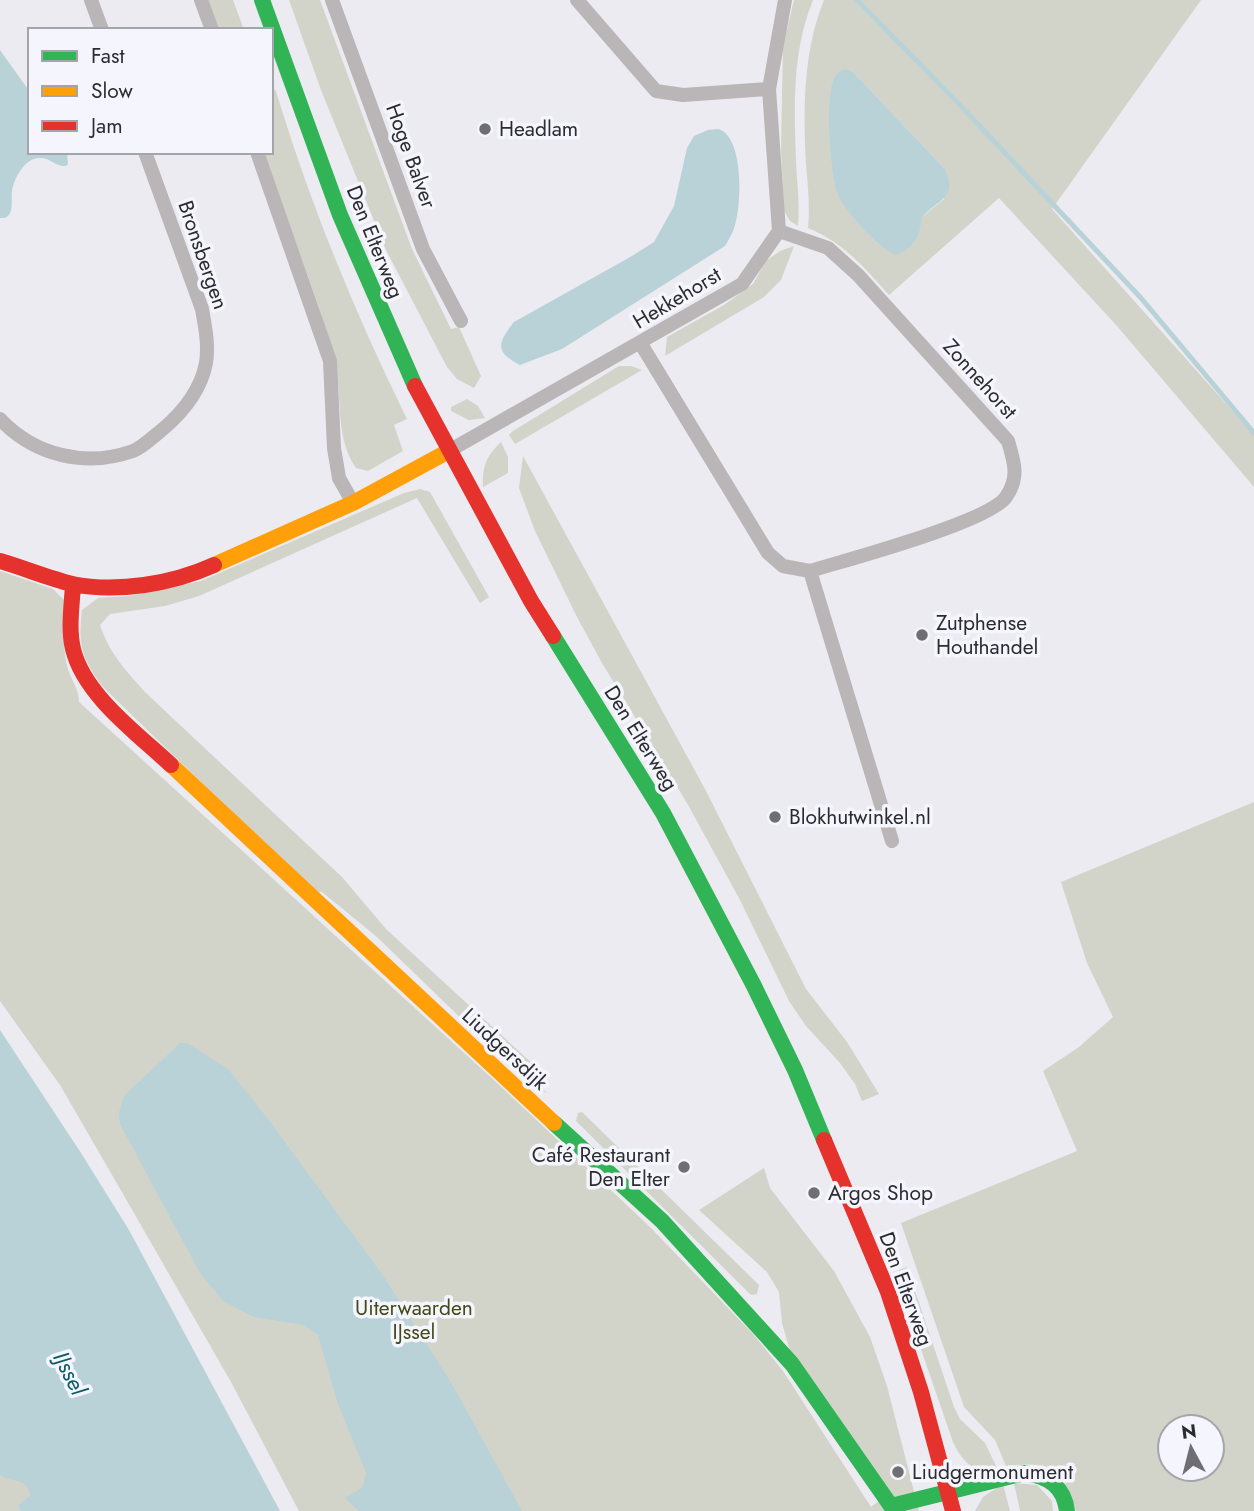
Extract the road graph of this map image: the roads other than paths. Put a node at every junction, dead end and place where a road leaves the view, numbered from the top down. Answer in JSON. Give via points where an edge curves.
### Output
{"nodes":[{"id":1,"x":91,"y":0,"type":"edge"},
{"id":2,"x":201,"y":0,"type":"edge"},
{"id":3,"x":262,"y":0,"type":"edge"},
{"id":4,"x":332,"y":0,"type":"edge"},
{"id":5,"x":577,"y":0,"type":"edge"},
{"id":6,"x":785,"y":0,"type":"edge"},
{"id":7,"x":101,"y":28,"type":"edge"},
{"id":8,"x":211,"y":28,"type":"edge"},
{"id":9,"x":272,"y":28,"type":"edge"},
{"id":10,"x":273,"y":30,"type":"edge"},
{"id":11,"x":769,"y":89,"type":"junction"},
{"id":12,"x":146,"y":154,"type":"edge"},
{"id":13,"x":258,"y":154,"type":"edge"},
{"id":14,"x":779,"y":231,"type":"junction"},
{"id":15,"x":461,"y":321,"type":"dead end"},
{"id":16,"x":641,"y":344,"type":"junction"},
{"id":17,"x":0,"y":419,"type":"edge"},
{"id":18,"x":447,"y":452,"type":"junction"},
{"id":19,"x":353,"y":503,"type":"junction"},
{"id":20,"x":0,"y":561,"type":"edge"},
{"id":21,"x":810,"y":571,"type":"junction"},
{"id":22,"x":73,"y":584,"type":"junction"},
{"id":23,"x":892,"y":841,"type":"dead end"},
{"id":24,"x":948,"y":1493,"type":"junction"},
{"id":25,"x":953,"y":1511,"type":"edge"},
{"id":26,"x":1067,"y":1511,"type":"edge"}],
"edges":[{"from":1,"to":7,"type":"street"},
{"from":2,"to":8,"type":"street"},
{"from":3,"to":9,"type":"street","name":"Den Elterweg"},
{"from":4,"to":15,"type":"street","name":"Hoge Balver","via":[[423,249]]},
{"from":5,"to":11,"type":"street","via":[[656,91],[682,95]]},
{"from":6,"to":11,"type":"street"},
{"from":10,"to":18,"type":"street","name":"Den Elterweg","via":[[340,215]]},
{"from":11,"to":14,"type":"street"},
{"from":12,"to":17,"type":"street","name":"Bronsbergen","via":[[202,309],[206,363],[194,393],[180,415],[135,450],[93,460],[47,452]]},
{"from":13,"to":19,"type":"street","via":[[330,360],[334,448],[339,478]]},
{"from":14,"to":16,"type":"street","name":"Hekkehorst","via":[[742,284]]},
{"from":14,"to":21,"type":"street","name":"Zonnehorst","via":[[828,248],[858,275],[1008,441],[1017,471],[1006,499],[973,520]]},
{"from":16,"to":18,"type":"street","name":"Hekkehorst"},
{"from":16,"to":21,"type":"street","via":[[768,553],[783,566]]},
{"from":18,"to":19,"type":"street"},
{"from":18,"to":24,"type":"street","name":"Den Elterweg","via":[[531,601],[663,813],[795,1070],[888,1292]]},
{"from":19,"to":22,"type":"street","via":[[189,576],[124,587]]},
{"from":20,"to":22,"type":"street"},
{"from":21,"to":23,"type":"street"},
{"from":22,"to":24,"type":"street","name":"Liudgersdijk","via":[[71,649],[85,680],[107,705],[662,1221],[792,1364],[891,1506]]},
{"from":24,"to":25,"type":"street","name":"Den Elterweg"},
{"from":24,"to":26,"type":"street","via":[[1005,1476],[1037,1474],[1058,1485]]}]}
